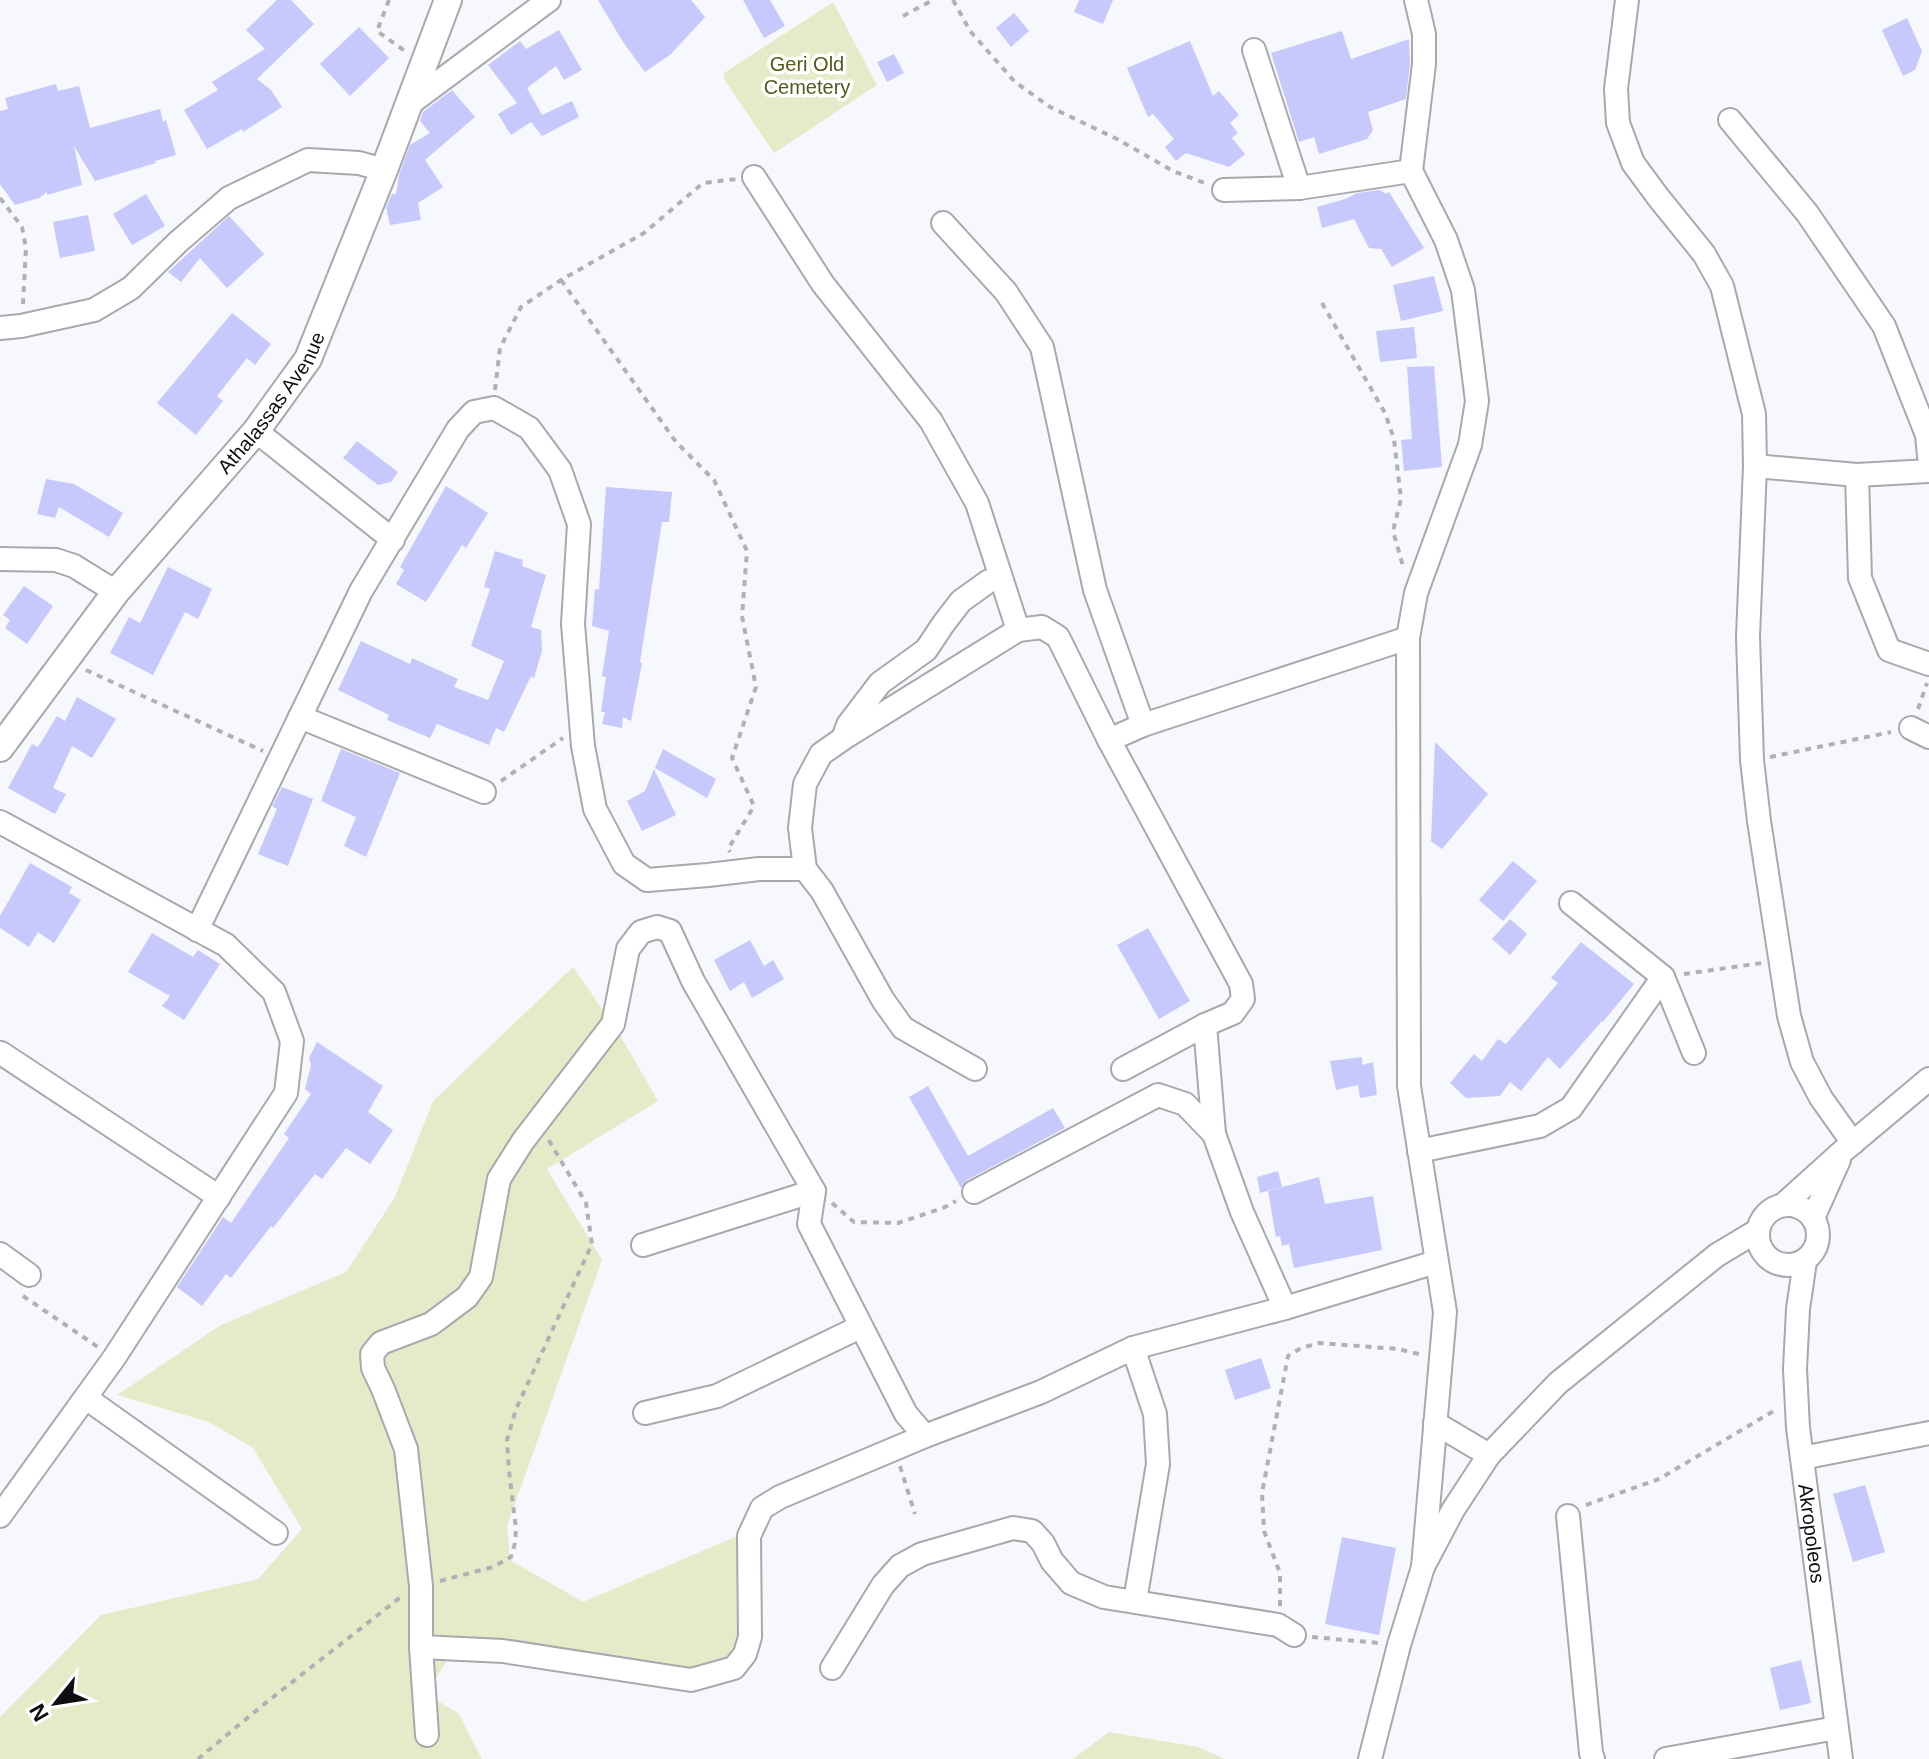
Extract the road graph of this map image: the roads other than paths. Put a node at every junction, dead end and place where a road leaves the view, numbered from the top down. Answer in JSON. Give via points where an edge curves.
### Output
{"nodes":[{"id":1,"x":448,"y":0,"type":"edge"},
{"id":2,"x":549,"y":0,"type":"edge"},
{"id":3,"x":1416,"y":0,"type":"edge"},
{"id":4,"x":1627,"y":0,"type":"edge"},
{"id":5,"x":1254,"y":50,"type":"dead end"},
{"id":6,"x":408,"y":105,"type":"junction"},
{"id":7,"x":1730,"y":120,"type":"dead end"},
{"id":8,"x":384,"y":170,"type":"junction"},
{"id":9,"x":1411,"y":171,"type":"junction"},
{"id":10,"x":754,"y":177,"type":"road end"},
{"id":11,"x":1299,"y":188,"type":"junction"},
{"id":12,"x":1224,"y":190,"type":"road end"},
{"id":13,"x":943,"y":223,"type":"dead end"},
{"id":14,"x":11,"y":327,"type":"edge"},
{"id":15,"x":256,"y":431,"type":"junction"},
{"id":16,"x":1929,"y":456,"type":"edge"},
{"id":17,"x":1755,"y":466,"type":"junction"},
{"id":18,"x":1929,"y":471,"type":"edge"},
{"id":19,"x":1857,"y":475,"type":"junction"},
{"id":20,"x":393,"y":540,"type":"junction"},
{"id":21,"x":0,"y":559,"type":"edge"},
{"id":22,"x":989,"y":581,"type":"dead end"},
{"id":23,"x":116,"y":592,"type":"junction"},
{"id":24,"x":1018,"y":630,"type":"junction"},
{"id":25,"x":1408,"y":638,"type":"junction"},
{"id":26,"x":1929,"y":664,"type":"edge"},
{"id":27,"x":300,"y":717,"type":"junction"},
{"id":28,"x":1143,"y":725,"type":"junction"},
{"id":29,"x":844,"y":738,"type":"junction"},
{"id":30,"x":1109,"y":740,"type":"junction"},
{"id":31,"x":0,"y":748,"type":"edge"},
{"id":32,"x":484,"y":792,"type":"road end"},
{"id":33,"x":0,"y":822,"type":"edge"},
{"id":34,"x":805,"y":869,"type":"junction"},
{"id":35,"x":1571,"y":903,"type":"dead end"},
{"id":36,"x":197,"y":930,"type":"junction"},
{"id":37,"x":1663,"y":977,"type":"junction"},
{"id":38,"x":1205,"y":1025,"type":"junction"},
{"id":39,"x":1694,"y":1053,"type":"dead end"},
{"id":40,"x":0,"y":1054,"type":"edge"},
{"id":41,"x":975,"y":1069,"type":"dead end"},
{"id":42,"x":1123,"y":1069,"type":"dead end"},
{"id":43,"x":1929,"y":1079,"type":"edge"},
{"id":44,"x":1214,"y":1134,"type":"junction"},
{"id":45,"x":1848,"y":1147,"type":"junction"},
{"id":46,"x":1419,"y":1151,"type":"junction"},
{"id":47,"x":814,"y":1191,"type":"junction"},
{"id":48,"x":974,"y":1192,"type":"road end"},
{"id":49,"x":219,"y":1197,"type":"junction"},
{"id":50,"x":1783,"y":1205,"type":"junction"},
{"id":51,"x":1813,"y":1218,"type":"junction"},
{"id":52,"x":1757,"y":1231,"type":"junction"},
{"id":53,"x":643,"y":1245,"type":"dead end"},
{"id":54,"x":0,"y":1254,"type":"edge"},
{"id":55,"x":1717,"y":1255,"type":"junction"},
{"id":56,"x":1786,"y":1261,"type":"junction"},
{"id":57,"x":1436,"y":1262,"type":"junction"},
{"id":58,"x":29,"y":1275,"type":"road end"},
{"id":59,"x":1285,"y":1308,"type":"junction"},
{"id":60,"x":860,"y":1327,"type":"junction"},
{"id":61,"x":1133,"y":1348,"type":"junction"},
{"id":62,"x":86,"y":1398,"type":"junction"},
{"id":63,"x":645,"y":1413,"type":"dead end"},
{"id":64,"x":1435,"y":1423,"type":"junction"},
{"id":65,"x":1929,"y":1434,"type":"edge"},
{"id":66,"x":925,"y":1436,"type":"junction"},
{"id":67,"x":1489,"y":1455,"type":"junction"},
{"id":68,"x":1802,"y":1458,"type":"junction"},
{"id":69,"x":0,"y":1516,"type":"edge"},
{"id":70,"x":1568,"y":1516,"type":"road end"},
{"id":71,"x":276,"y":1533,"type":"dead end"},
{"id":72,"x":1423,"y":1567,"type":"junction"},
{"id":73,"x":1135,"y":1601,"type":"junction"},
{"id":74,"x":1286,"y":1630,"type":"road end"},
{"id":75,"x":421,"y":1647,"type":"junction"},
{"id":76,"x":832,"y":1668,"type":"dead end"},
{"id":77,"x":1836,"y":1728,"type":"junction"},
{"id":78,"x":427,"y":1735,"type":"dead end"},
{"id":79,"x":1370,"y":1759,"type":"edge"},
{"id":80,"x":1593,"y":1759,"type":"edge"},
{"id":81,"x":1666,"y":1759,"type":"edge"},
{"id":82,"x":1841,"y":1759,"type":"edge"}],
"edges":[{"from":1,"to":6,"type":"main road","name":"Athalassas Avenue"},
{"from":2,"to":6,"type":"street"},
{"from":3,"to":9,"type":"street","via":[[1424,64]]},
{"from":4,"to":17,"type":"street","via":[[1616,89],[1618,123],[1633,163],[1704,254],[1722,286],[1754,414]]},
{"from":5,"to":11,"type":"street"},
{"from":6,"to":8,"type":"main road","name":"Athalassas Avenue"},
{"from":7,"to":16,"type":"street","via":[[1807,213],[1884,326],[1927,435]]},
{"from":8,"to":14,"type":"street","via":[[308,160],[229,198],[131,288],[107,303]]},
{"from":8,"to":15,"type":"main road","name":"Athalassas Avenue","via":[[308,359]]},
{"from":9,"to":11,"type":"street"},
{"from":9,"to":25,"type":"street","via":[[1446,240],[1463,290],[1477,401],[1470,445],[1416,593]]},
{"from":10,"to":24,"type":"street","via":[[823,284],[931,421],[977,503]]},
{"from":11,"to":12,"type":"street"},
{"from":13,"to":28,"type":"street","via":[[1006,292],[1042,347],[1095,590]]},
{"from":15,"to":20,"type":"street"},
{"from":15,"to":23,"type":"main road","name":"Athalassas Avenue"},
{"from":17,"to":19,"type":"street"},
{"from":17,"to":45,"type":"street","via":[[1748,637],[1759,821],[1789,1016],[1802,1062]]},
{"from":18,"to":19,"type":"street"},
{"from":19,"to":26,"type":"street","via":[[1860,578],[1889,650]]},
{"from":20,"to":27,"type":"street","via":[[361,591]]},
{"from":20,"to":34,"type":"street","via":[[458,429],[474,412],[494,408],[529,428],[560,470],[579,524],[573,624],[583,746],[595,809],[624,864],[647,880]]},
{"from":21,"to":23,"type":"street","via":[[56,560]]},
{"from":22,"to":29,"type":"street","via":[[961,601],[926,650],[880,683]]},
{"from":23,"to":31,"type":"main road","name":"Athalassas Avenue"},
{"from":24,"to":29,"type":"street"},
{"from":24,"to":30,"type":"street","via":[[1042,627],[1058,637]]},
{"from":25,"to":28,"type":"street"},
{"from":25,"to":46,"type":"street","via":[[1409,1086]]},
{"from":27,"to":32,"type":"street"},
{"from":27,"to":36,"type":"street"},
{"from":28,"to":30,"type":"street"},
{"from":29,"to":34,"type":"street","via":[[821,754],[805,784],[800,828]]},
{"from":30,"to":38,"type":"street","via":[[1241,984],[1243,999],[1233,1013]]},
{"from":33,"to":36,"type":"street"},
{"from":34,"to":41,"type":"street","via":[[903,1028]]},
{"from":35,"to":37,"type":"street"},
{"from":36,"to":49,"type":"street","via":[[226,945],[274,992],[292,1041],[286,1093]]},
{"from":37,"to":39,"type":"street"},
{"from":37,"to":46,"type":"street","via":[[1571,1108],[1540,1126]]},
{"from":38,"to":42,"type":"street"},
{"from":38,"to":44,"type":"street"},
{"from":40,"to":49,"type":"street"},
{"from":43,"to":45,"type":"street"},
{"from":44,"to":48,"type":"street","via":[[1185,1104],[1158,1095]]},
{"from":44,"to":59,"type":"street"},
{"from":45,"to":50,"type":"street"},
{"from":45,"to":51,"type":"street"},
{"from":46,"to":57,"type":"street"},
{"from":47,"to":53,"type":"street"},
{"from":47,"to":60,"type":"street","via":[[809,1224]]},
{"from":47,"to":75,"type":"street","via":[[693,981],[670,931],[657,927],[641,932],[628,949],[613,1024],[499,1179],[481,1277],[467,1297],[431,1324],[381,1343],[372,1354],[406,1449],[421,1586]]},
{"from":49,"to":62,"type":"street"},
{"from":50,"to":51,"type":"street","via":[[1803,1208]]},
{"from":50,"to":52,"type":"street","via":[[1766,1213]]},
{"from":51,"to":56,"type":"street","via":[[1819,1234],[1813,1253]]},
{"from":52,"to":55,"type":"street"},
{"from":52,"to":56,"type":"street","via":[[1761,1249]]},
{"from":54,"to":58,"type":"street"},
{"from":55,"to":56,"type":"street"},
{"from":55,"to":67,"type":"street","via":[[1558,1383]]},
{"from":56,"to":68,"type":"street","name":"Akropoleos","via":[[1798,1309],[1796,1398]]},
{"from":57,"to":59,"type":"street"},
{"from":57,"to":64,"type":"street","via":[[1445,1312]]},
{"from":59,"to":61,"type":"street"},
{"from":60,"to":63,"type":"street","via":[[717,1396]]},
{"from":60,"to":66,"type":"street","via":[[906,1414]]},
{"from":61,"to":66,"type":"street","via":[[1041,1392]]},
{"from":61,"to":73,"type":"street","via":[[1155,1414],[1158,1464]]},
{"from":62,"to":69,"type":"street"},
{"from":62,"to":71,"type":"street"},
{"from":64,"to":67,"type":"street"},
{"from":64,"to":72,"type":"street"},
{"from":65,"to":68,"type":"street"},
{"from":66,"to":75,"type":"street","via":[[762,1508],[749,1536],[750,1637],[734,1668],[691,1680],[503,1651]]},
{"from":67,"to":72,"type":"street"},
{"from":68,"to":77,"type":"street","name":"Akropoleos"},
{"from":70,"to":80,"type":"street"},
{"from":72,"to":79,"type":"street"},
{"from":73,"to":74,"type":"street"},
{"from":73,"to":76,"type":"street","via":[[1104,1597],[1071,1583],[1032,1531],[1013,1528],[922,1554],[900,1566]]},
{"from":75,"to":78,"type":"street"},
{"from":77,"to":81,"type":"street"},
{"from":77,"to":82,"type":"street","name":"Akropoleos"}]}
